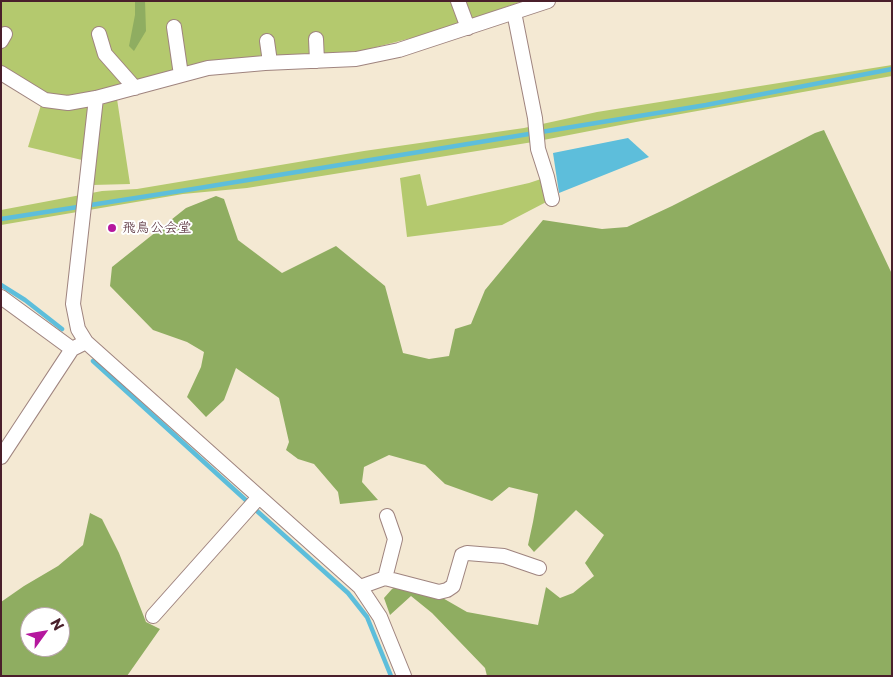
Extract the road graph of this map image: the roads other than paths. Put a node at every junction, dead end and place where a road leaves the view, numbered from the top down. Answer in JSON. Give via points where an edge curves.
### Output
{"nodes":[{"id":1,"x":458,"y":1,"type":"edge"},
{"id":2,"x":548,"y":1,"type":"edge"},
{"id":3,"x":520,"y":8,"type":"edge"},
{"id":4,"x":174,"y":27,"type":"dead end"},
{"id":5,"x":468,"y":28,"type":"junction"},
{"id":6,"x":99,"y":34,"type":"dead end"},
{"id":7,"x":316,"y":39,"type":"dead end"},
{"id":8,"x":266,"y":41,"type":"dead end"},
{"id":9,"x":317,"y":61,"type":"junction"},
{"id":10,"x":270,"y":62,"type":"junction"},
{"id":11,"x":1,"y":73,"type":"edge"},
{"id":12,"x":181,"y":76,"type":"junction"},
{"id":13,"x":134,"y":88,"type":"junction"},
{"id":14,"x":96,"y":98,"type":"junction"},
{"id":15,"x":552,"y":199,"type":"dead end"},
{"id":16,"x":1,"y":297,"type":"edge"},
{"id":17,"x":80,"y":345,"type":"junction"},
{"id":18,"x":1,"y":457,"type":"edge"},
{"id":19,"x":254,"y":502,"type":"junction"},
{"id":20,"x":387,"y":516,"type":"dead end"},
{"id":21,"x":539,"y":568,"type":"dead end"},
{"id":22,"x":385,"y":578,"type":"junction"},
{"id":23,"x":360,"y":587,"type":"junction"},
{"id":24,"x":153,"y":616,"type":"dead end"},
{"id":25,"x":404,"y":676,"type":"edge"}],
"edges":[{"from":1,"to":5,"type":"street"},
{"from":2,"to":3,"type":"street"},
{"from":3,"to":5,"type":"street"},
{"from":3,"to":15,"type":"street","via":[[538,149]]},
{"from":4,"to":12,"type":"street"},
{"from":5,"to":9,"type":"street","via":[[399,50],[356,59]]},
{"from":6,"to":13,"type":"street","via":[[105,54]]},
{"from":7,"to":9,"type":"street"},
{"from":8,"to":10,"type":"street"},
{"from":9,"to":10,"type":"street"},
{"from":10,"to":12,"type":"street","via":[[208,68]]},
{"from":11,"to":14,"type":"street","via":[[44,100],[68,103]]},
{"from":12,"to":13,"type":"street"},
{"from":13,"to":14,"type":"street"},
{"from":14,"to":17,"type":"street","via":[[73,304]]},
{"from":16,"to":17,"type":"street"},
{"from":17,"to":18,"type":"street"},
{"from":17,"to":19,"type":"street"},
{"from":19,"to":23,"type":"street"},
{"from":19,"to":24,"type":"street"},
{"from":20,"to":22,"type":"street","via":[[394,540]]},
{"from":21,"to":22,"type":"street","via":[[504,556],[467,553],[462,555],[453,586],[447,590],[439,592]]},
{"from":22,"to":23,"type":"street"},
{"from":23,"to":25,"type":"street","via":[[380,616]]}]}
